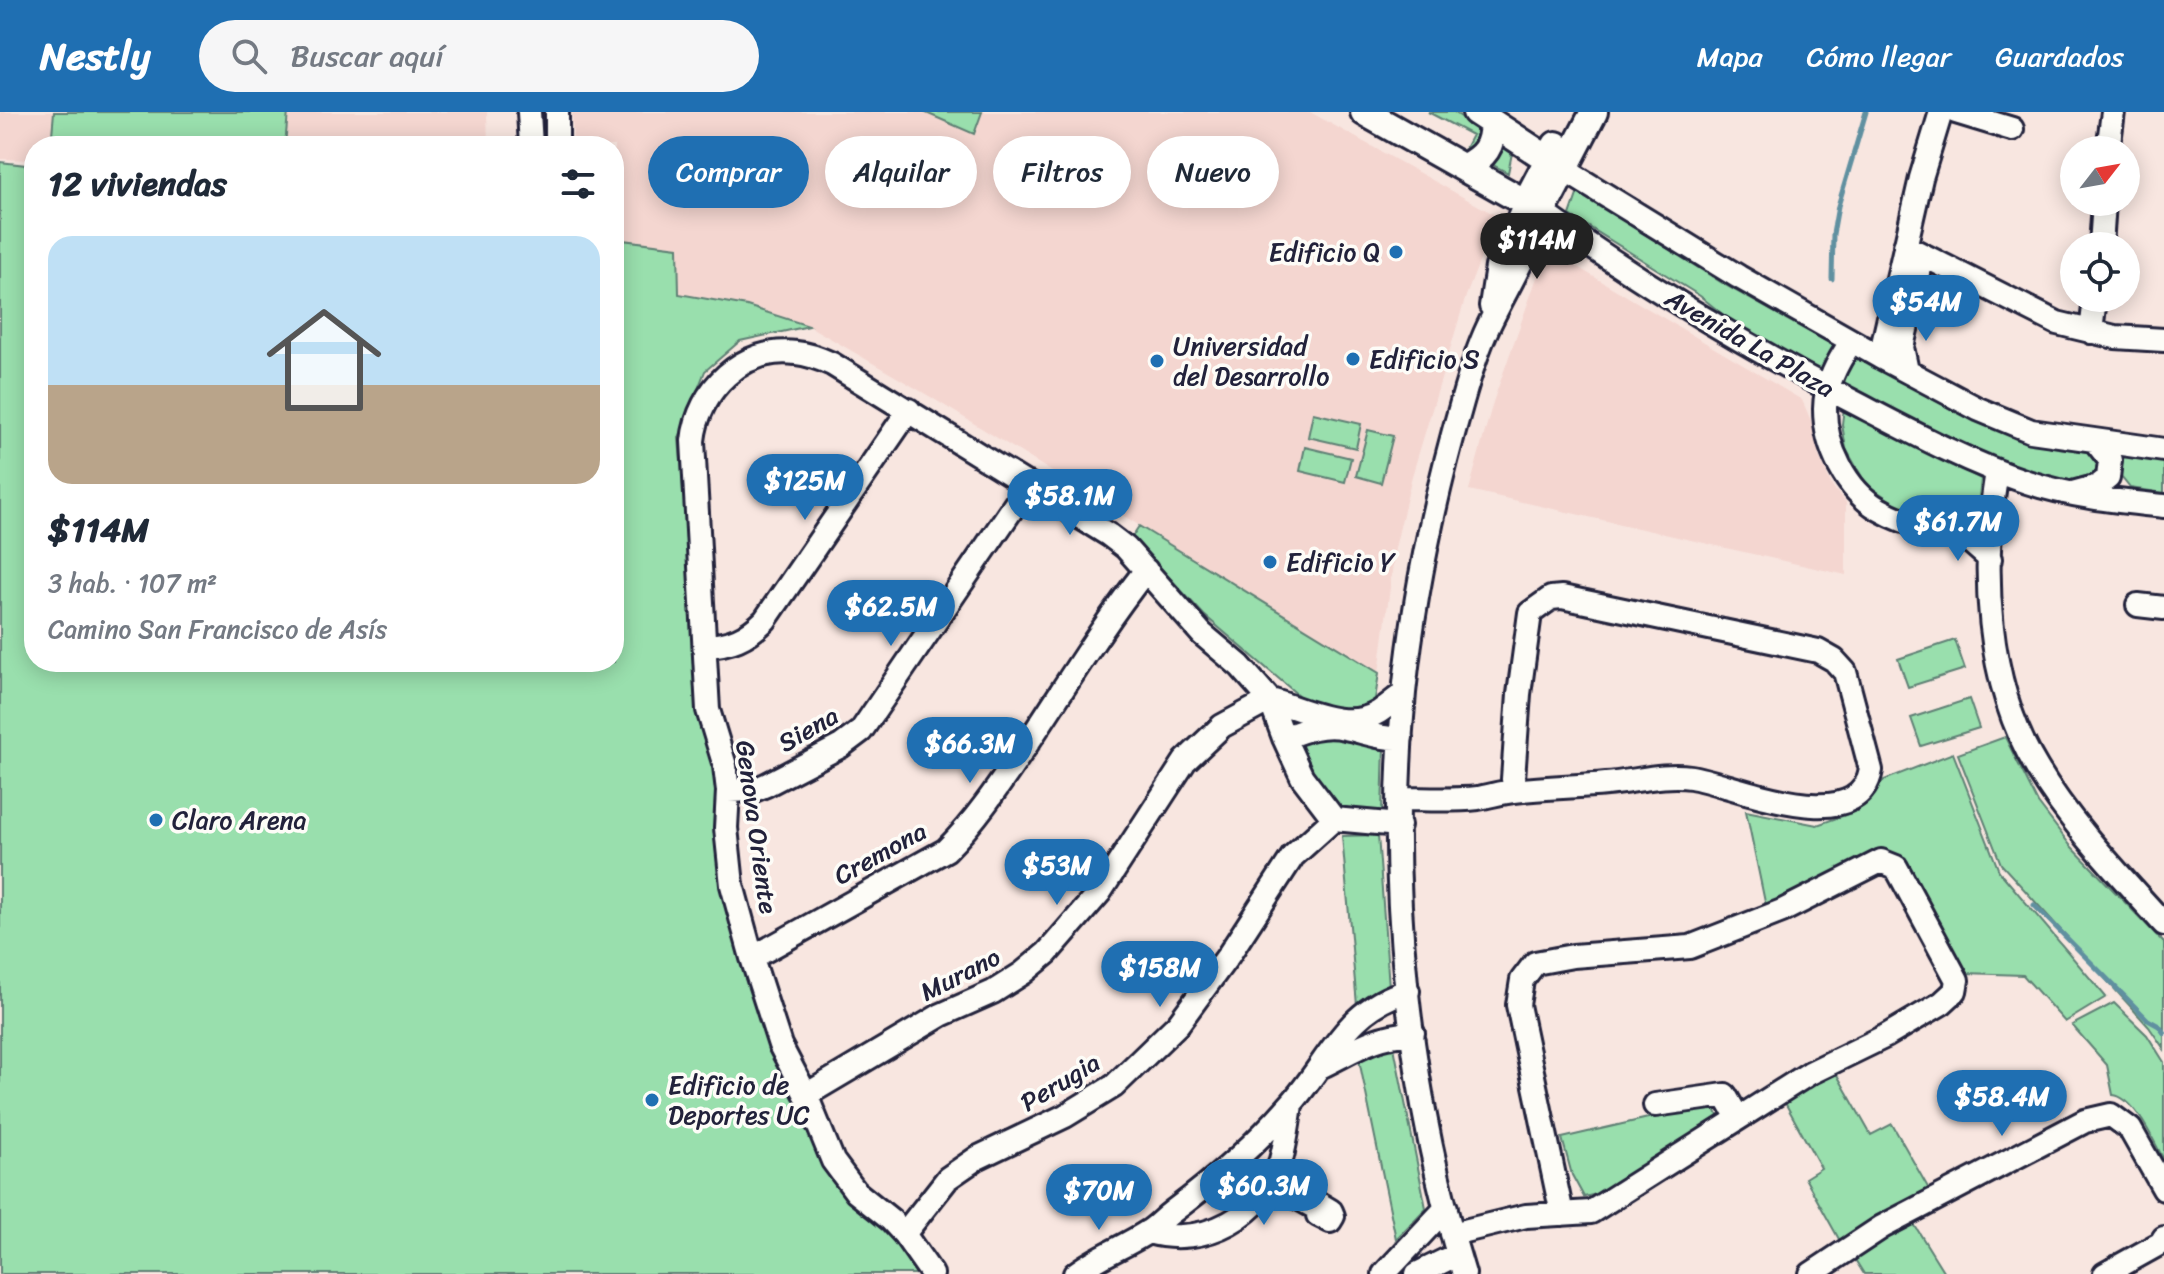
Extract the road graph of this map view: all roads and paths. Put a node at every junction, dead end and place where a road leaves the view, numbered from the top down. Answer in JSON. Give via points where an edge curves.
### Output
{"nodes":[{"id":1,"x":529,"y":112,"type":"edge"},
{"id":2,"x":557,"y":112,"type":"edge"},
{"id":3,"x":1364,"y":112,"type":"edge"},
{"id":4,"x":1575,"y":112,"type":"edge"},
{"id":5,"x":1594,"y":112,"type":"edge"},
{"id":6,"x":1941,"y":112,"type":"edge"},
{"id":7,"x":1956,"y":112,"type":"edge"},
{"id":8,"x":2113,"y":112,"type":"edge"},
{"id":9,"x":1485,"y":118,"type":"edge"},
{"id":10,"x":2012,"y":129,"type":"dead end"},
{"id":11,"x":530,"y":136,"type":"edge"},
{"id":12,"x":557,"y":136,"type":"edge"},
{"id":13,"x":2110,"y":136,"type":"edge"},
{"id":14,"x":1555,"y":164,"type":"junction"},
{"id":15,"x":1465,"y":167,"type":"junction"},
{"id":16,"x":1534,"y":207,"type":"junction"},
{"id":17,"x":1914,"y":250,"type":"junction"},
{"id":18,"x":2093,"y":312,"type":"edge"},
{"id":19,"x":2091,"y":332,"type":"junction"},
{"id":20,"x":2164,"y":340,"type":"edge"},
{"id":21,"x":1852,"y":341,"type":"junction"},
{"id":22,"x":1880,"y":357,"type":"junction"},
{"id":23,"x":1907,"y":371,"type":"junction"},
{"id":24,"x":1829,"y":389,"type":"junction"},
{"id":25,"x":909,"y":410,"type":"junction"},
{"id":26,"x":2095,"y":441,"type":"junction"},
{"id":27,"x":2164,"y":450,"type":"edge"},
{"id":28,"x":2111,"y":466,"type":"junction"},
{"id":29,"x":1997,"y":471,"type":"junction"},
{"id":30,"x":1029,"y":484,"type":"junction"},
{"id":31,"x":2070,"y":494,"type":"junction"},
{"id":32,"x":2135,"y":503,"type":"junction"},
{"id":33,"x":2164,"y":506,"type":"edge"},
{"id":34,"x":1992,"y":512,"type":"junction"},
{"id":35,"x":1955,"y":531,"type":"junction"},
{"id":36,"x":1990,"y":559,"type":"junction"},
{"id":37,"x":1146,"y":570,"type":"junction"},
{"id":38,"x":2138,"y":605,"type":"dead end"},
{"id":39,"x":2164,"y":608,"type":"edge"},
{"id":40,"x":705,"y":646,"type":"junction"},
{"id":41,"x":1404,"y":693,"type":"junction"},
{"id":42,"x":1270,"y":700,"type":"junction"},
{"id":43,"x":1284,"y":738,"type":"junction"},
{"id":44,"x":1401,"y":738,"type":"junction"},
{"id":45,"x":728,"y":791,"type":"junction"},
{"id":46,"x":1515,"y":791,"type":"junction"},
{"id":47,"x":1399,"y":799,"type":"junction"},
{"id":48,"x":1334,"y":819,"type":"junction"},
{"id":49,"x":1399,"y":825,"type":"junction"},
{"id":50,"x":2164,"y":924,"type":"edge"},
{"id":51,"x":752,"y":958,"type":"junction"},
{"id":52,"x":1408,"y":991,"type":"junction"},
{"id":53,"x":1413,"y":1033,"type":"junction"},
{"id":54,"x":1321,"y":1066,"type":"junction"},
{"id":55,"x":806,"y":1095,"type":"junction"},
{"id":56,"x":1291,"y":1105,"type":"junction"},
{"id":57,"x":1655,"y":1105,"type":"dead end"},
{"id":58,"x":1738,"y":1118,"type":"junction"},
{"id":59,"x":1271,"y":1183,"type":"junction"},
{"id":60,"x":2164,"y":1189,"type":"edge"},
{"id":61,"x":1446,"y":1208,"type":"junction"},
{"id":62,"x":1318,"y":1209,"type":"dead end"},
{"id":63,"x":1562,"y":1214,"type":"junction"},
{"id":64,"x":1148,"y":1232,"type":"junction"},
{"id":65,"x":904,"y":1234,"type":"junction"},
{"id":66,"x":2164,"y":1238,"type":"edge"},
{"id":67,"x":1458,"y":1254,"type":"edge"},
{"id":68,"x":932,"y":1274,"type":"edge"},
{"id":69,"x":1075,"y":1274,"type":"edge"},
{"id":70,"x":1384,"y":1274,"type":"edge"},
{"id":71,"x":1417,"y":1274,"type":"edge"},
{"id":72,"x":1811,"y":1274,"type":"edge"},
{"id":73,"x":2105,"y":1274,"type":"edge"}],
"edges":[{"from":1,"to":11,"type":"street"},
{"from":2,"to":12,"type":"street"},
{"from":3,"to":15,"type":"main road","name":"Avenida La Plaza"},
{"from":4,"to":14,"type":"main road"},
{"from":5,"to":14,"type":"main road"},
{"from":6,"to":17,"type":"street"},
{"from":7,"to":10,"type":"street"},
{"from":8,"to":13,"type":"street"},
{"from":9,"to":14,"type":"main road","name":"Avenida La Plaza"},
{"from":9,"to":15,"type":"main road","via":[[1493,139],[1480,158]]},
{"from":14,"to":16,"type":"main road"},
{"from":14,"to":21,"type":"street","name":"Avenida La Plaza"},
{"from":15,"to":16,"type":"main road","name":"Avenida La Plaza"},
{"from":16,"to":24,"type":"street","name":"Avenida La Plaza","via":[[1697,316]]},
{"from":16,"to":41,"type":"street","via":[[1530,244],[1486,330],[1462,401],[1436,504]]},
{"from":17,"to":19,"type":"street","via":[[2045,318]]},
{"from":17,"to":22,"type":"street"},
{"from":17,"to":23,"type":"street","via":[[1902,347]]},
{"from":18,"to":19,"type":"street"},
{"from":19,"to":20,"type":"street"},
{"from":21,"to":22,"type":"street","name":"Avenida La Plaza"},
{"from":21,"to":24,"type":"street","via":[[1838,360]]},
{"from":22,"to":23,"type":"street","name":"Avenida La Plaza"},
{"from":23,"to":26,"type":"street","name":"Avenida La Plaza","via":[[2020,427]]},
{"from":24,"to":29,"type":"street","name":"Avenida La Plaza"},
{"from":24,"to":35,"type":"street","via":[[1825,408],[1833,452],[1854,488],[1900,519]]},
{"from":25,"to":30,"type":"street"},
{"from":25,"to":40,"type":"street","via":[[765,620],[738,640]]},
{"from":25,"to":40,"type":"street","name":"Genova Oriente","via":[[832,364],[793,352],[749,360],[715,387],[699,415],[693,441]]},
{"from":26,"to":27,"type":"street","name":"Avenida La Plaza"},
{"from":26,"to":28,"type":"street"},
{"from":28,"to":31,"type":"street","via":[[2104,483]]},
{"from":28,"to":32,"type":"street","via":[[2121,489]]},
{"from":29,"to":31,"type":"street","name":"Avenida La Plaza"},
{"from":29,"to":34,"type":"street"},
{"from":30,"to":37,"type":"street","via":[[1109,535]]},
{"from":30,"to":45,"type":"street","name":"Siena","via":[[861,731],[766,785]]},
{"from":31,"to":32,"type":"street","name":"Avenida La Plaza"},
{"from":32,"to":33,"type":"street","name":"Avenida La Plaza"},
{"from":34,"to":35,"type":"street"},
{"from":34,"to":36,"type":"street"},
{"from":35,"to":36,"type":"street"},
{"from":36,"to":50,"type":"street","via":[[1997,656],[2026,748],[2060,801]]},
{"from":37,"to":42,"type":"street"},
{"from":37,"to":51,"type":"street","name":"Cremona","via":[[962,834],[938,854]]},
{"from":38,"to":39,"type":"street"},
{"from":40,"to":45,"type":"street","name":"Genova Oriente","via":[[708,710]]},
{"from":41,"to":42,"type":"street","via":[[1378,713],[1341,720]]},
{"from":41,"to":44,"type":"street"},
{"from":42,"to":43,"type":"street"},
{"from":42,"to":55,"type":"street","name":"Murano","via":[[1222,726],[1185,761],[1100,892],[1047,953],[993,992],[941,1015]]},
{"from":43,"to":44,"type":"street","via":[[1324,726]]},
{"from":43,"to":48,"type":"street","via":[[1302,777]]},
{"from":44,"to":47,"type":"street"},
{"from":45,"to":51,"type":"street","name":"Genova Oriente","via":[[732,885]]},
{"from":46,"to":46,"type":"street","via":[[1519,694],[1530,613],[1551,598],[1562,597],[1818,651],[1845,672],[1871,770],[1859,795],[1826,805],[1782,802],[1717,782],[1673,776]]},
{"from":46,"to":47,"type":"street","via":[[1477,798]]},
{"from":47,"to":49,"type":"street"},
{"from":48,"to":49,"type":"street"},
{"from":48,"to":65,"type":"street","name":"Perugia","via":[[1293,856],[1178,1024],[1114,1086],[948,1178]]},
{"from":49,"to":52,"type":"street"},
{"from":51,"to":55,"type":"street","name":"Genova Oriente","via":[[780,1045]]},
{"from":52,"to":53,"type":"street"},
{"from":52,"to":54,"type":"street","via":[[1384,998],[1355,1019]]},
{"from":53,"to":54,"type":"street","via":[[1372,1040]]},
{"from":53,"to":61,"type":"street"},
{"from":54,"to":56,"type":"street"},
{"from":55,"to":65,"type":"street","name":"Genova Oriente","via":[[844,1177]]},
{"from":56,"to":59,"type":"street"},
{"from":56,"to":64,"type":"street","via":[[1216,1180]]},
{"from":57,"to":58,"type":"street","via":[[1725,1095]]},
{"from":58,"to":63,"type":"street","via":[[1591,1212]]},
{"from":58,"to":63,"type":"street","via":[[1955,991],[1957,980],[1949,962],[1896,867],[1881,861],[1782,911],[1690,947],[1535,963],[1522,980],[1518,1005]]},
{"from":59,"to":62,"type":"street"},
{"from":59,"to":64,"type":"street","via":[[1245,1213],[1212,1231],[1165,1237]]},
{"from":60,"to":72,"type":"street","via":[[2130,1129],[2111,1115],[2085,1121],[1882,1227]]},
{"from":61,"to":67,"type":"street"},
{"from":61,"to":70,"type":"street"},
{"from":63,"to":67,"type":"street","via":[[1526,1216]]},
{"from":64,"to":69,"type":"street"},
{"from":65,"to":68,"type":"street","name":"Genova Oriente"},
{"from":66,"to":73,"type":"street"},
{"from":67,"to":71,"type":"street"}]}
